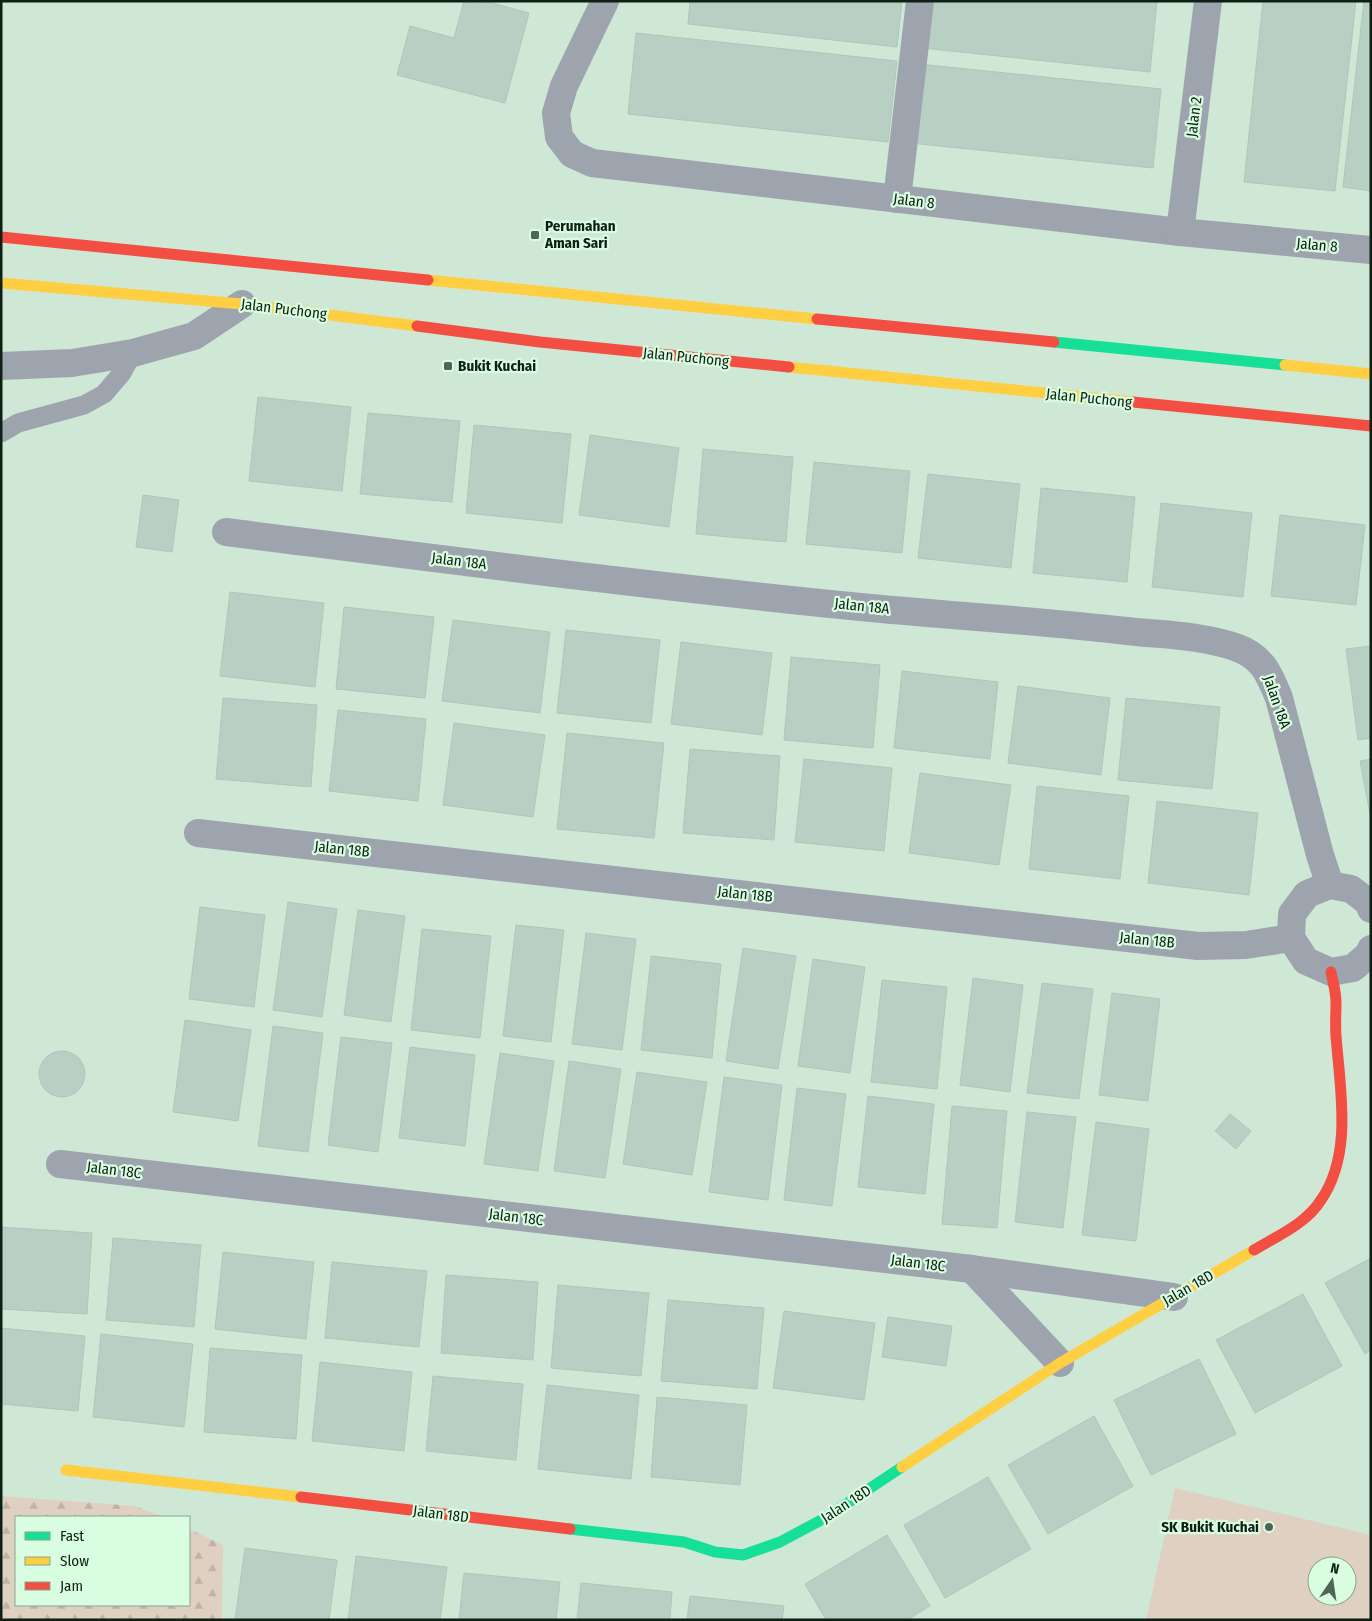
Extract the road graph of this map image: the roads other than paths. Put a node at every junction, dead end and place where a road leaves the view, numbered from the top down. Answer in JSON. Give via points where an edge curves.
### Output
{"nodes":[{"id":1,"x":605,"y":1,"type":"edge"},
{"id":2,"x":920,"y":1,"type":"edge"},
{"id":3,"x":1208,"y":1,"type":"edge"},
{"id":4,"x":897,"y":199,"type":"junction"},
{"id":5,"x":1180,"y":232,"type":"junction"},
{"id":6,"x":1,"y":237,"type":"edge"},
{"id":7,"x":1371,"y":250,"type":"edge"},
{"id":8,"x":1,"y":283,"type":"edge"},
{"id":9,"x":242,"y":304,"type":"junction"},
{"id":10,"x":133,"y":353,"type":"junction"},
{"id":11,"x":1,"y":366,"type":"edge"},
{"id":12,"x":1371,"y":374,"type":"edge"},
{"id":13,"x":1371,"y":426,"type":"edge"},
{"id":14,"x":1,"y":433,"type":"edge"},
{"id":15,"x":226,"y":532,"type":"dead end"},
{"id":16,"x":198,"y":833,"type":"dead end"},
{"id":17,"x":1330,"y":885,"type":"junction"},
{"id":18,"x":1370,"y":904,"type":"edge"},
{"id":19,"x":1291,"y":938,"type":"junction"},
{"id":20,"x":1370,"y":952,"type":"edge"},
{"id":21,"x":1331,"y":972,"type":"junction"},
{"id":22,"x":60,"y":1164,"type":"dead end"},
{"id":23,"x":972,"y":1270,"type":"junction"},
{"id":24,"x":1174,"y":1297,"type":"junction"},
{"id":25,"x":1060,"y":1362,"type":"junction"},
{"id":26,"x":66,"y":1470,"type":"dead end"}],
"edges":[{"from":1,"to":4,"type":"street","name":"Jalan 8","via":[[564,86],[556,113],[559,137],[572,154],[592,163]]},
{"from":2,"to":4,"type":"street"},
{"from":3,"to":5,"type":"street","name":"Jalan 2"},
{"from":4,"to":5,"type":"street","name":"Jalan 8"},
{"from":5,"to":7,"type":"street","name":"Jalan 8"},
{"from":6,"to":12,"type":"main road"},
{"from":8,"to":9,"type":"main road","name":"Jalan Puchong"},
{"from":9,"to":10,"type":"street","via":[[194,336]]},
{"from":9,"to":13,"type":"main road","name":"Jalan Puchong","via":[[540,342]]},
{"from":10,"to":11,"type":"street","via":[[72,363]]},
{"from":10,"to":14,"type":"lane","via":[[122,373],[104,394],[84,405],[18,424]]},
{"from":15,"to":17,"type":"street","name":"Jalan 18A","via":[[572,576],[870,608],[1098,628],[1205,640],[1236,647],[1256,657],[1269,673],[1279,698]]},
{"from":16,"to":19,"type":"street","name":"Jalan 18B","via":[[1198,946],[1246,945]]},
{"from":17,"to":18,"type":"street","via":[[1351,889]]},
{"from":17,"to":19,"type":"street","via":[[1307,894],[1292,914]]},
{"from":19,"to":21,"type":"street","via":[[1306,961]]},
{"from":20,"to":21,"type":"street","via":[[1353,968]]},
{"from":21,"to":24,"type":"main road","name":"Jalan 18D","via":[[1336,1000],[1342,1139],[1333,1176],[1321,1201],[1298,1224]]},
{"from":22,"to":23,"type":"street","name":"Jalan 18C"},
{"from":23,"to":24,"type":"street","name":"Jalan 18C"},
{"from":23,"to":25,"type":"street"},
{"from":24,"to":25,"type":"main road","name":"Jalan 18D"},
{"from":25,"to":26,"type":"main road","name":"Jalan 18D","via":[[825,1518],[780,1542],[743,1555],[716,1552],[684,1542]]}]}
